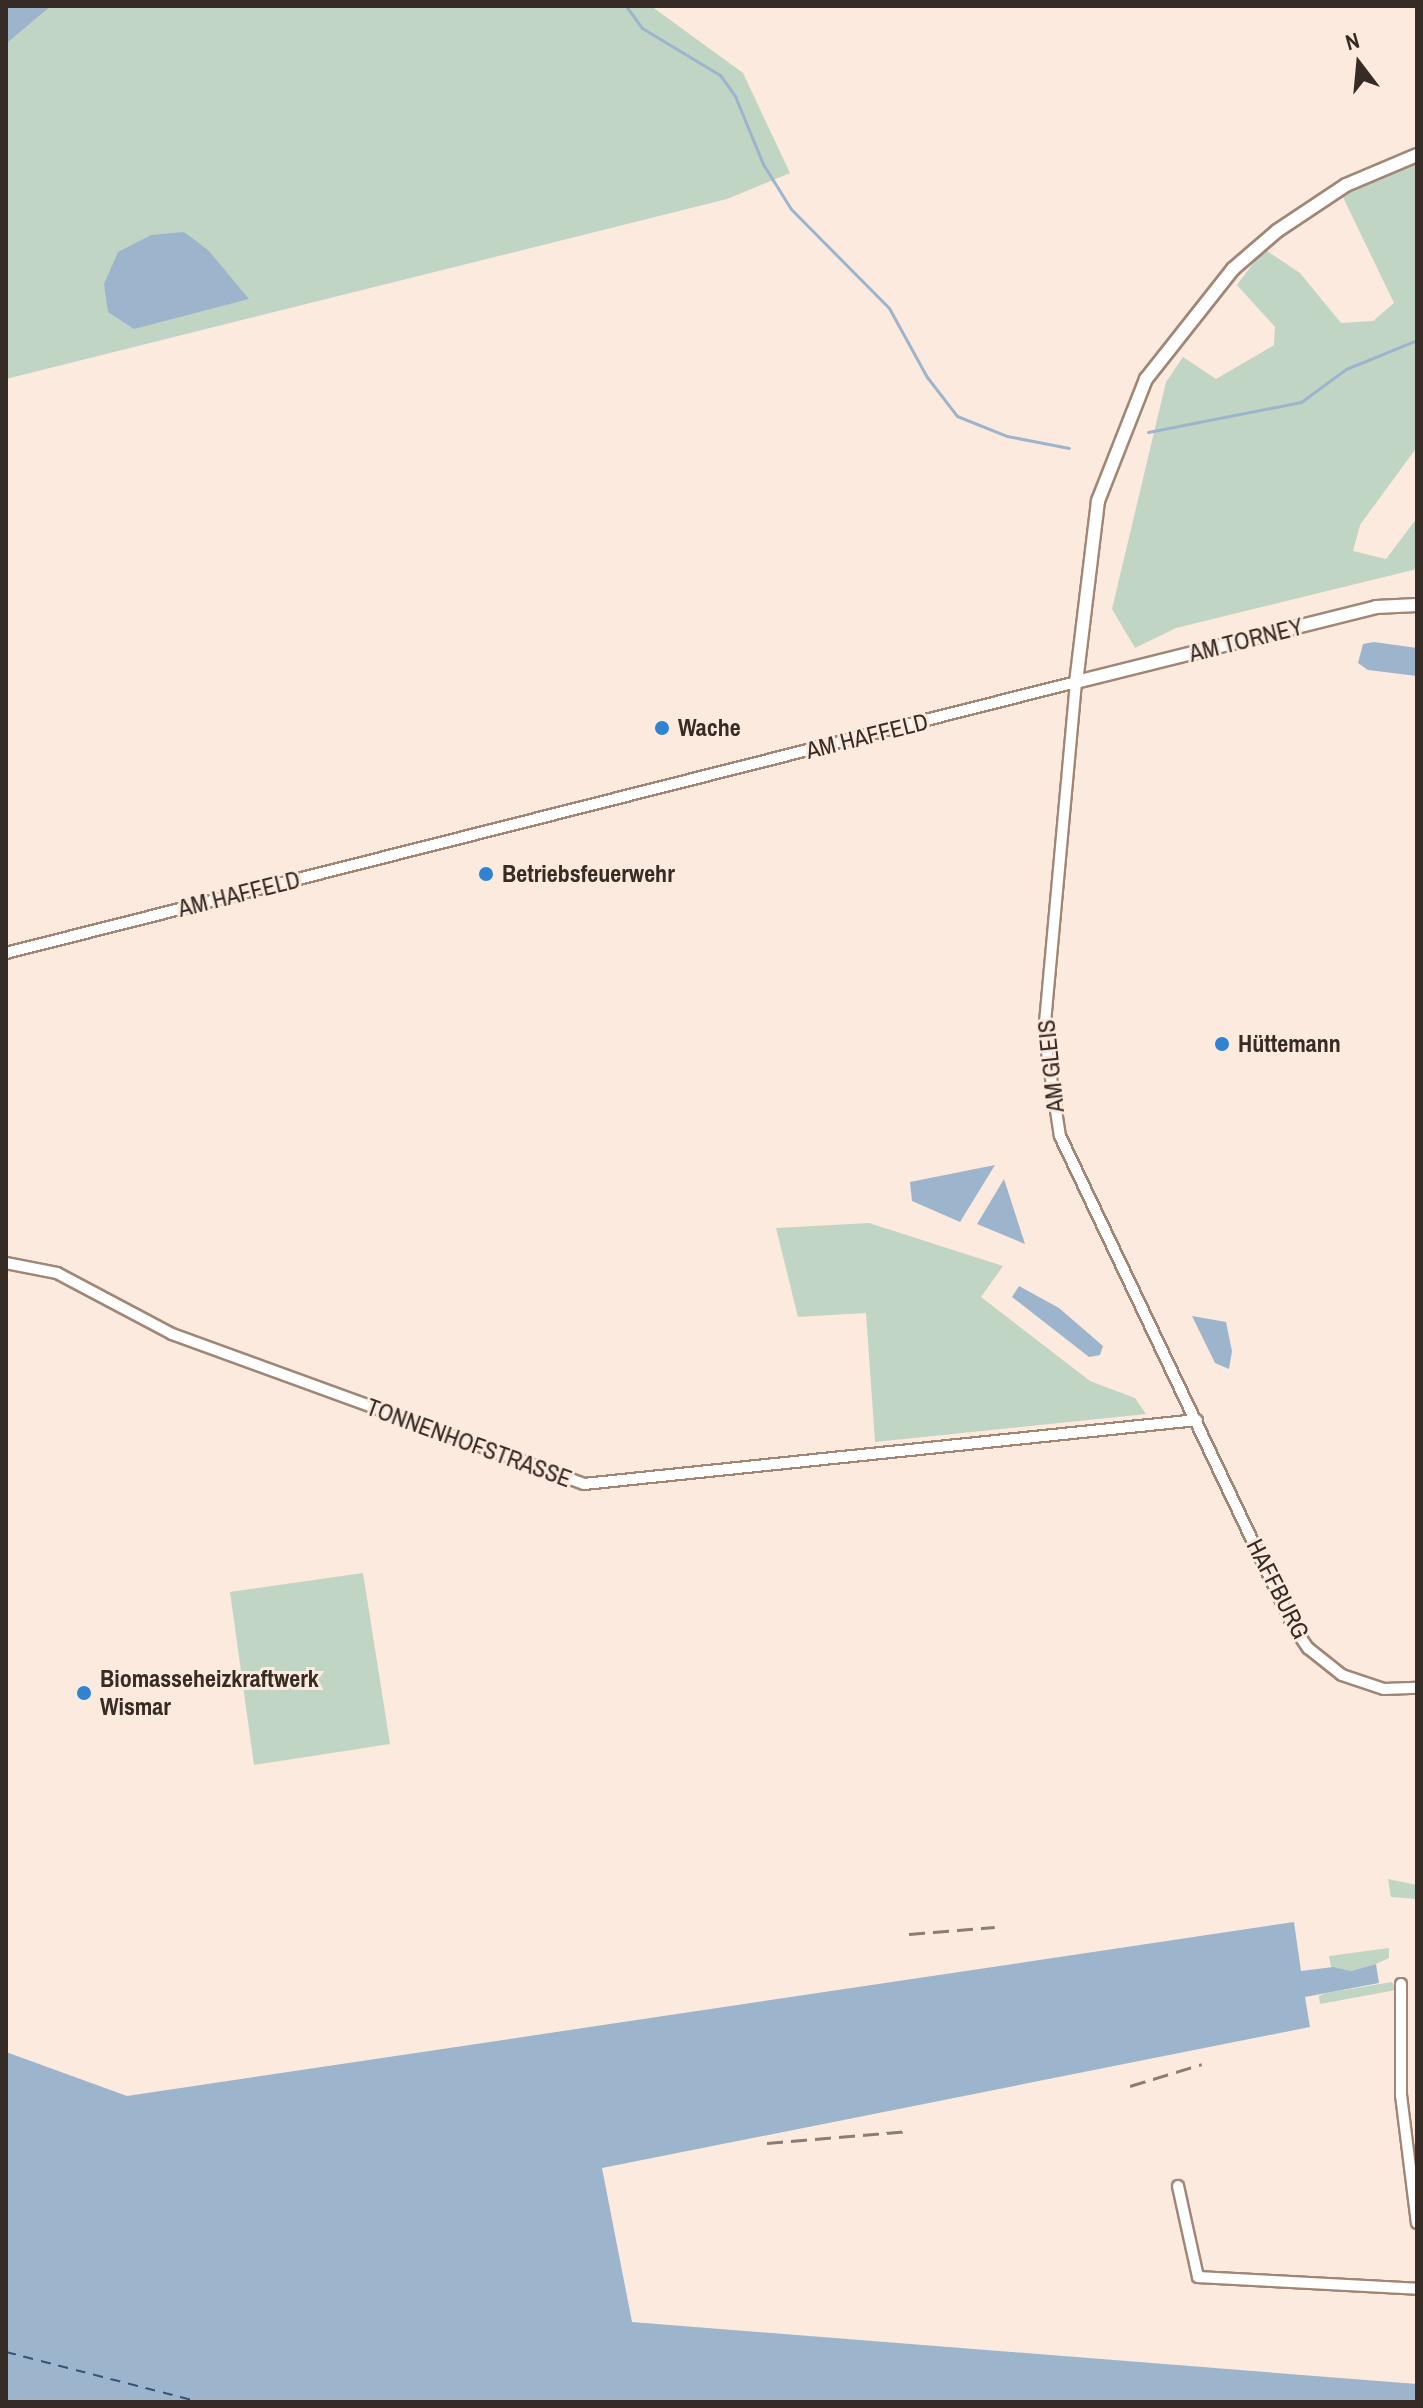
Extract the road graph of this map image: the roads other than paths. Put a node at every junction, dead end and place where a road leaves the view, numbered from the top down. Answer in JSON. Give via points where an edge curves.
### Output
{"nodes":[{"id":1,"x":1417,"y":155,"type":"edge"},
{"id":2,"x":1417,"y":605,"type":"edge"},
{"id":3,"x":1076,"y":682,"type":"junction"},
{"id":4,"x":6,"y":953,"type":"edge"},
{"id":5,"x":6,"y":1263,"type":"edge"},
{"id":6,"x":1197,"y":1420,"type":"junction"},
{"id":7,"x":1417,"y":1688,"type":"edge"},
{"id":8,"x":1401,"y":1984,"type":"dead end"},
{"id":9,"x":1178,"y":2186,"type":"dead end"},
{"id":10,"x":1417,"y":2223,"type":"edge"},
{"id":11,"x":1417,"y":2289,"type":"edge"}],
"edges":[{"from":1,"to":3,"type":"street","via":[[1346,185],[1277,231],[1233,269],[1146,379],[1098,501]]},
{"from":2,"to":3,"type":"street","name":"AM TORNEY","via":[[1376,607]]},
{"from":3,"to":4,"type":"street","name":"AM HAFFELD"},
{"from":3,"to":6,"type":"street","name":"AM GLEIS","via":[[1046,998],[1048,1078],[1072,1171]]},
{"from":5,"to":6,"type":"street","name":"TONNENHOFSTRASSE","via":[[70,1278],[172,1334],[584,1484]]},
{"from":6,"to":7,"type":"street","name":"HAFFBURG","via":[[1308,1648],[1361,1684]]},
{"from":8,"to":10,"type":"street","via":[[1401,2095]]},
{"from":9,"to":11,"type":"street","via":[[1198,2277]]}]}
